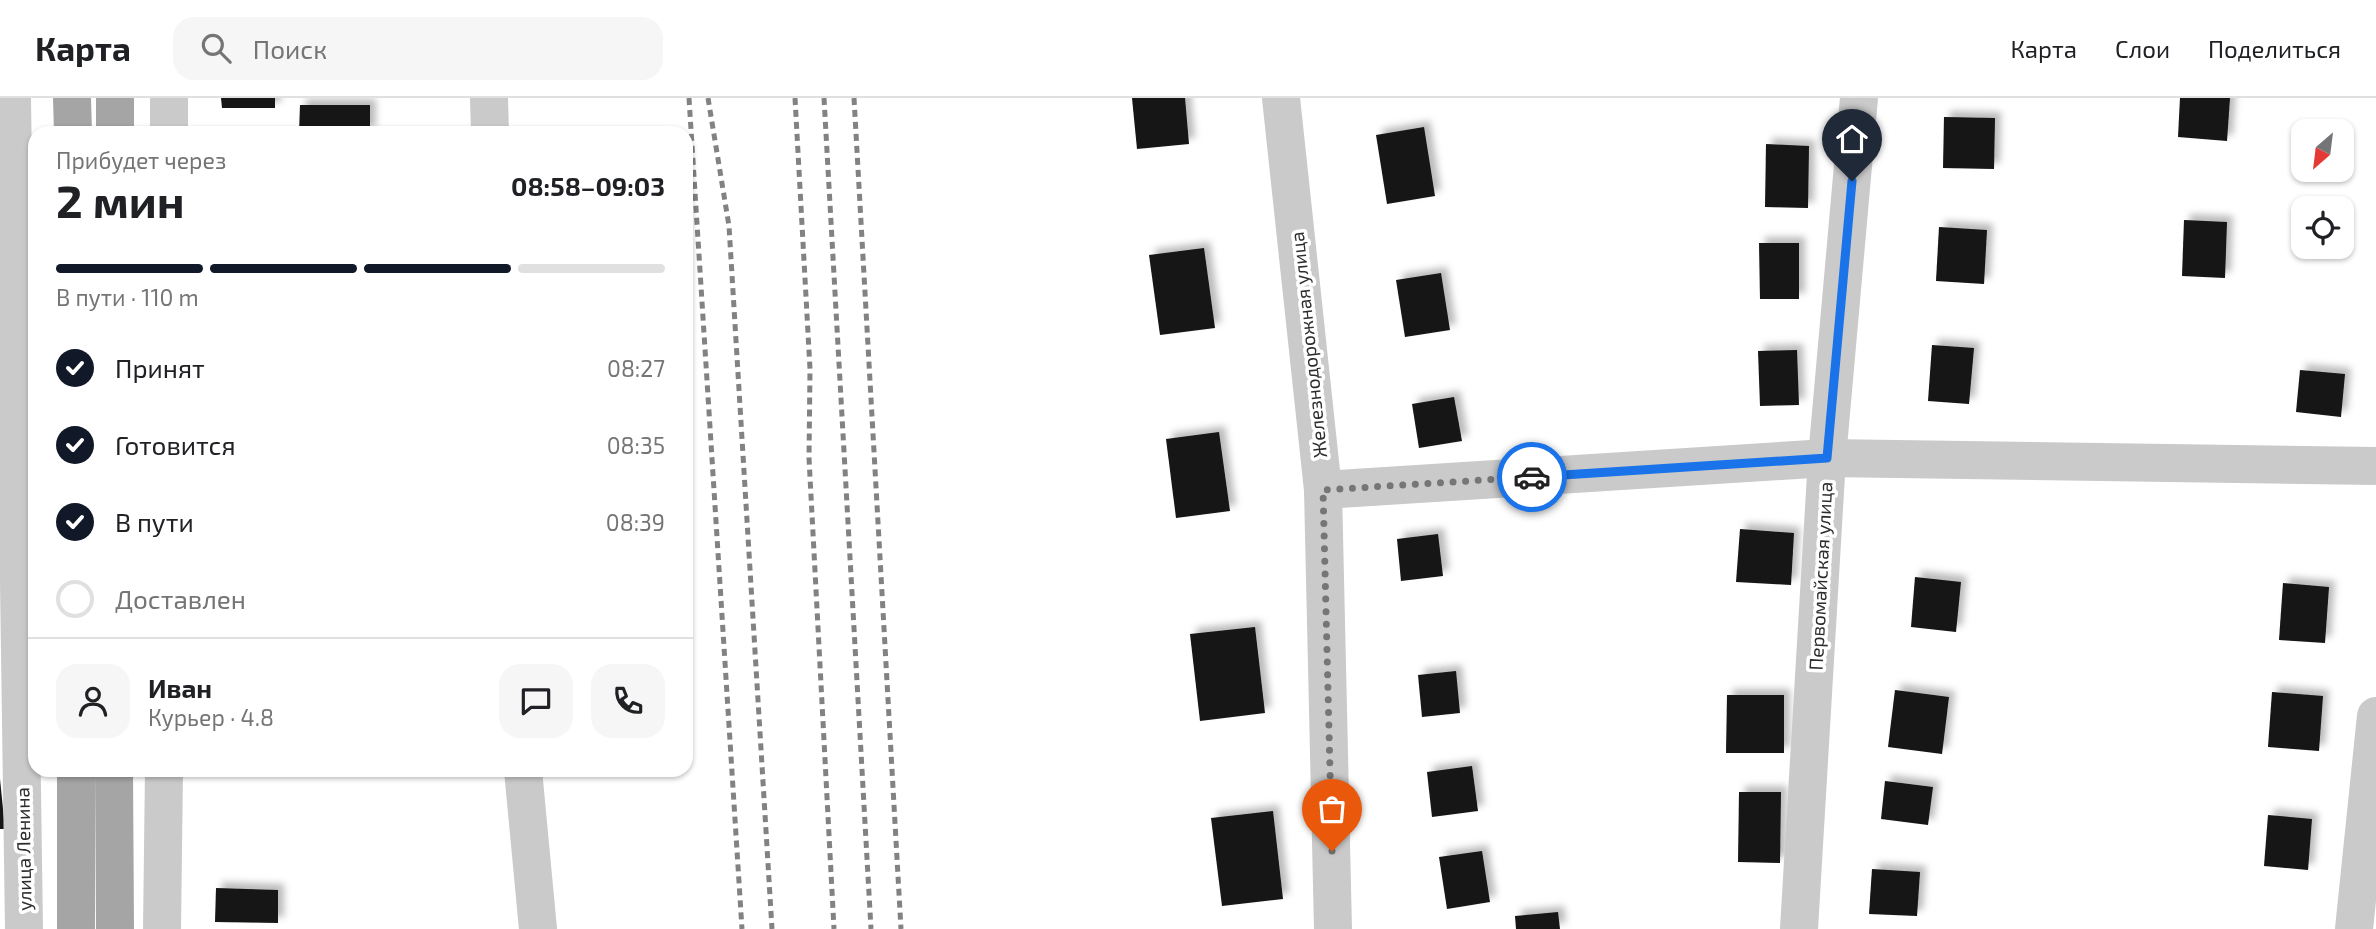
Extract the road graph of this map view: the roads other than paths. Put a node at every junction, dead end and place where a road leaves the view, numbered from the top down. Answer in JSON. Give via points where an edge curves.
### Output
{"nodes":[{"id":1,"x":12,"y":98,"type":"edge"},
{"id":2,"x":72,"y":98,"type":"edge"},
{"id":3,"x":116,"y":98,"type":"edge"},
{"id":4,"x":169,"y":98,"type":"edge"},
{"id":5,"x":489,"y":98,"type":"edge"},
{"id":6,"x":1281,"y":98,"type":"edge"},
{"id":7,"x":1859,"y":98,"type":"edge"},
{"id":8,"x":73,"y":126,"type":"edge"},
{"id":9,"x":115,"y":126,"type":"edge"},
{"id":10,"x":169,"y":126,"type":"edge"},
{"id":11,"x":490,"y":126,"type":"edge"},
{"id":12,"x":1827,"y":458,"type":"junction"},
{"id":13,"x":2376,"y":466,"type":"edge"},
{"id":14,"x":1702,"y":480,"type":"dead end"},
{"id":15,"x":1323,"y":490,"type":"junction"},
{"id":16,"x":2376,"y":716,"type":"edge"},
{"id":17,"x":76,"y":777,"type":"edge"},
{"id":18,"x":114,"y":777,"type":"edge"},
{"id":19,"x":164,"y":777,"type":"edge"},
{"id":20,"x":524,"y":777,"type":"edge"},
{"id":21,"x":24,"y":929,"type":"edge"},
{"id":22,"x":76,"y":929,"type":"edge"},
{"id":23,"x":115,"y":929,"type":"edge"},
{"id":24,"x":162,"y":929,"type":"edge"},
{"id":25,"x":538,"y":929,"type":"edge"},
{"id":26,"x":1333,"y":929,"type":"edge"},
{"id":27,"x":1799,"y":929,"type":"edge"},
{"id":28,"x":2354,"y":929,"type":"edge"}],
"edges":[{"from":1,"to":21,"type":"street","name":"улица Ленина"},
{"from":2,"to":8,"type":"main road"},
{"from":3,"to":9,"type":"main road"},
{"from":4,"to":10,"type":"street"},
{"from":5,"to":11,"type":"street"},
{"from":6,"to":15,"type":"street","name":"Железнодорожная улица"},
{"from":7,"to":12,"type":"street","name":"Первомайская улица"},
{"from":12,"to":13,"type":"street"},
{"from":12,"to":14,"type":"street","via":[[1777,473]]},
{"from":12,"to":15,"type":"street"},
{"from":12,"to":27,"type":"street","name":"Первомайская улица"},
{"from":15,"to":26,"type":"street","name":"Железнодорожная улица"},
{"from":16,"to":28,"type":"street"},
{"from":17,"to":22,"type":"main road"},
{"from":18,"to":23,"type":"main road"},
{"from":19,"to":24,"type":"street"},
{"from":20,"to":25,"type":"street"}]}
